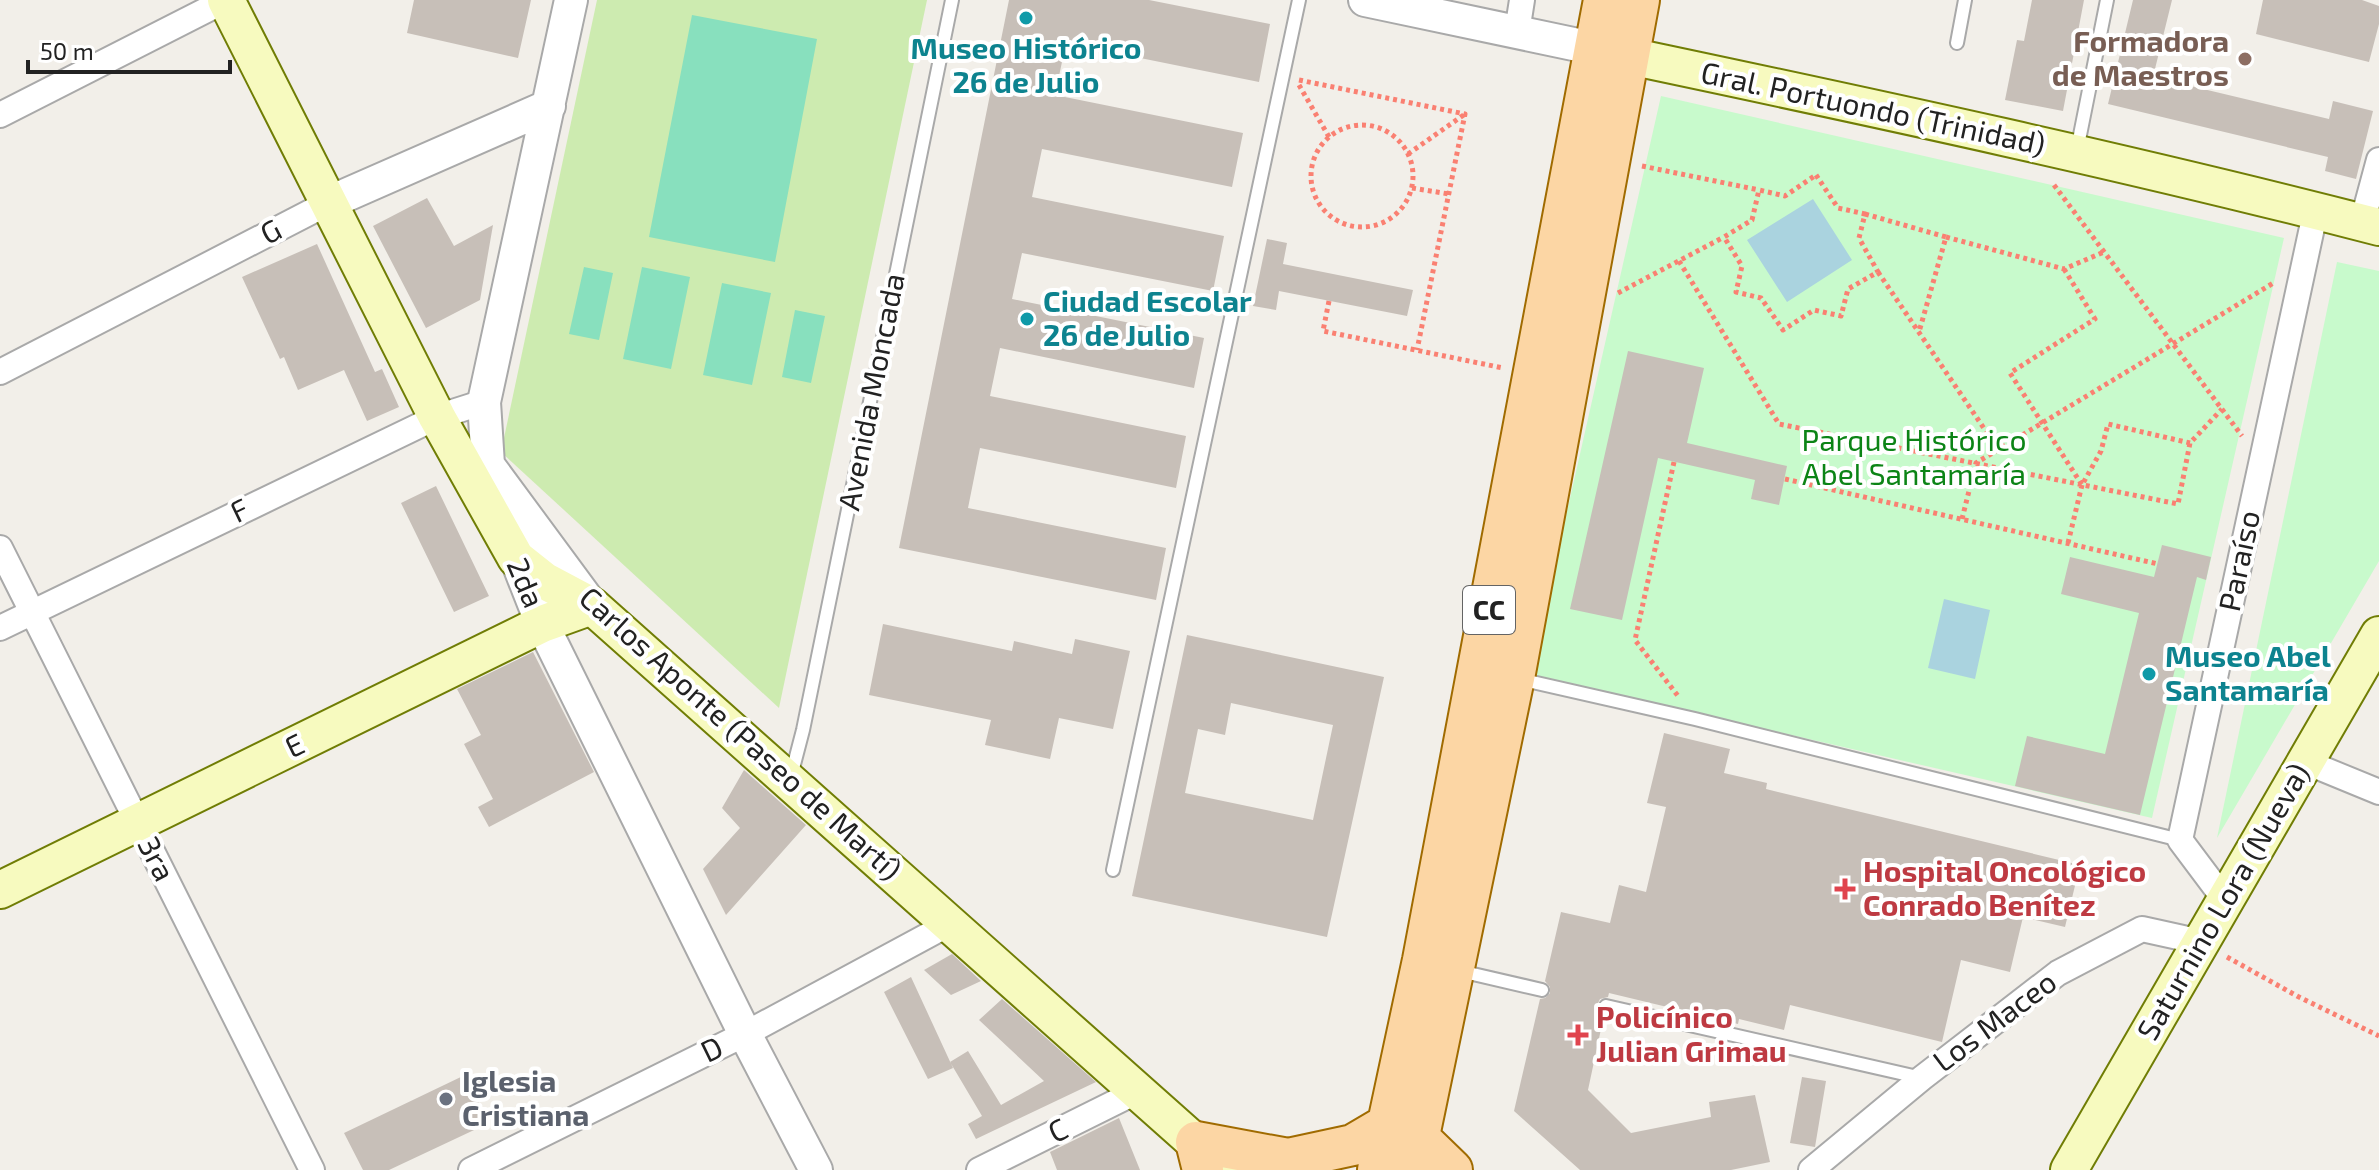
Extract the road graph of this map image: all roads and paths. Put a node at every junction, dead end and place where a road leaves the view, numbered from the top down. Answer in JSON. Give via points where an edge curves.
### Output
{"nodes":[{"id":1,"x":226,"y":0,"type":"edge"},
{"id":2,"x":571,"y":0,"type":"edge"},
{"id":3,"x":952,"y":0,"type":"edge"},
{"id":4,"x":1299,"y":0,"type":"edge"},
{"id":5,"x":1365,"y":0,"type":"edge"},
{"id":6,"x":1522,"y":0,"type":"edge"},
{"id":7,"x":1604,"y":0,"type":"edge"},
{"id":8,"x":1639,"y":0,"type":"edge"},
{"id":9,"x":1965,"y":0,"type":"edge"},
{"id":10,"x":2107,"y":0,"type":"edge"},
{"id":11,"x":1517,"y":32,"type":"junction"},
{"id":12,"x":1957,"y":43,"type":"dead end"},
{"id":13,"x":1612,"y":52,"type":"junction"},
{"id":14,"x":549,"y":106,"type":"junction"},
{"id":15,"x":1465,"y":114,"type":"junction"},
{"id":16,"x":0,"y":115,"type":"edge"},
{"id":17,"x":1329,"y":137,"type":"junction"},
{"id":18,"x":2076,"y":153,"type":"junction"},
{"id":19,"x":1408,"y":154,"type":"junction"},
{"id":20,"x":1610,"y":159,"type":"junction"},
{"id":21,"x":2379,"y":160,"type":"edge"},
{"id":22,"x":2054,"y":185,"type":"dead end"},
{"id":23,"x":1412,"y":188,"type":"junction"},
{"id":24,"x":1759,"y":190,"type":"junction"},
{"id":25,"x":1449,"y":194,"type":"junction"},
{"id":26,"x":328,"y":203,"type":"junction"},
{"id":27,"x":2316,"y":209,"type":"junction"},
{"id":28,"x":1865,"y":214,"type":"junction"},
{"id":29,"x":2371,"y":225,"type":"edge"},
{"id":30,"x":1724,"y":237,"type":"junction"},
{"id":31,"x":1946,"y":237,"type":"junction"},
{"id":32,"x":2104,"y":252,"type":"junction"},
{"id":33,"x":1679,"y":261,"type":"junction"},
{"id":34,"x":2304,"y":267,"type":"junction"},
{"id":35,"x":2064,"y":269,"type":"junction"},
{"id":36,"x":1878,"y":272,"type":"junction"},
{"id":37,"x":1586,"y":285,"type":"junction"},
{"id":38,"x":1329,"y":301,"type":"dead end"},
{"id":39,"x":1919,"y":332,"type":"junction"},
{"id":40,"x":2173,"y":345,"type":"junction"},
{"id":41,"x":1417,"y":350,"type":"junction"},
{"id":42,"x":0,"y":372,"type":"edge"},
{"id":43,"x":1534,"y":375,"type":"junction"},
{"id":44,"x":484,"y":402,"type":"junction"},
{"id":45,"x":2222,"y":409,"type":"junction"},
{"id":46,"x":437,"y":417,"type":"junction"},
{"id":47,"x":2043,"y":423,"type":"junction"},
{"id":48,"x":2190,"y":443,"type":"junction"},
{"id":49,"x":1998,"y":449,"type":"junction"},
{"id":50,"x":1674,"y":462,"type":"dead end"},
{"id":51,"x":2262,"y":462,"type":"junction"},
{"id":52,"x":1976,"y":463,"type":"junction"},
{"id":53,"x":1785,"y":479,"type":"dead end"},
{"id":54,"x":2082,"y":485,"type":"junction"},
{"id":55,"x":1962,"y":519,"type":"junction"},
{"id":56,"x":2068,"y":543,"type":"junction"},
{"id":57,"x":0,"y":548,"type":"edge"},
{"id":58,"x":516,"y":558,"type":"junction"},
{"id":59,"x":2158,"y":564,"type":"dead end"},
{"id":60,"x":592,"y":606,"type":"junction"},
{"id":61,"x":33,"y":611,"type":"junction"},
{"id":62,"x":542,"y":624,"type":"junction"},
{"id":63,"x":0,"y":628,"type":"edge"},
{"id":64,"x":2379,"y":635,"type":"edge"},
{"id":65,"x":1514,"y":678,"type":"junction"},
{"id":66,"x":1695,"y":719,"type":"junction"},
{"id":67,"x":2306,"y":762,"type":"junction"},
{"id":68,"x":789,"y":783,"type":"junction"},
{"id":69,"x":2379,"y":792,"type":"edge"},
{"id":70,"x":137,"y":823,"type":"junction"},
{"id":71,"x":2180,"y":840,"type":"junction"},
{"id":72,"x":1113,"y":870,"type":"dead end"},
{"id":73,"x":0,"y":890,"type":"edge"},
{"id":74,"x":2225,"y":900,"type":"junction"},
{"id":75,"x":949,"y":924,"type":"junction"},
{"id":76,"x":2201,"y":942,"type":"junction"},
{"id":77,"x":1454,"y":970,"type":"junction"},
{"id":78,"x":1542,"y":990,"type":"dead end"},
{"id":79,"x":1606,"y":1006,"type":"dead end"},
{"id":80,"x":745,"y":1034,"type":"junction"},
{"id":81,"x":2379,"y":1036,"type":"edge"},
{"id":82,"x":1922,"y":1078,"type":"junction"},
{"id":83,"x":1136,"y":1092,"type":"junction"},
{"id":84,"x":1406,"y":1145,"type":"edge"},
{"id":85,"x":1199,"y":1156,"type":"edge"},
{"id":86,"x":312,"y":1170,"type":"edge"},
{"id":87,"x":471,"y":1170,"type":"edge"},
{"id":88,"x":816,"y":1170,"type":"edge"},
{"id":89,"x":979,"y":1170,"type":"edge"},
{"id":90,"x":1226,"y":1170,"type":"edge"},
{"id":91,"x":1378,"y":1170,"type":"edge"},
{"id":92,"x":1452,"y":1170,"type":"edge"},
{"id":93,"x":1811,"y":1170,"type":"edge"},
{"id":94,"x":2069,"y":1170,"type":"edge"}],
"edges":[{"from":1,"to":16,"type":"street"},
{"from":1,"to":26,"type":"main road","name":"2da"},
{"from":2,"to":14,"type":"street","name":"Carlos Aponte (Paseo de Martí)"},
{"from":3,"to":68,"type":"lane","name":"Avenida Moncada"},
{"from":4,"to":72,"type":"lane"},
{"from":5,"to":11,"type":"street","name":"Gral. Portuondo (Trinidad)"},
{"from":6,"to":11,"type":"street"},
{"from":7,"to":13,"type":"main road","number":"CC"},
{"from":8,"to":13,"type":"main road","number":"CC"},
{"from":9,"to":12,"type":"lane"},
{"from":10,"to":18,"type":"lane"},
{"from":11,"to":13,"type":"street","name":"Gral. Portuondo (Trinidad)"},
{"from":13,"to":18,"type":"main road","name":"Gral. Portuondo (Trinidad)"},
{"from":13,"to":20,"type":"main road","number":"CC"},
{"from":13,"to":43,"type":"main road","number":"CC"},
{"from":14,"to":26,"type":"street","name":"G"},
{"from":14,"to":44,"type":"street","name":"Carlos Aponte (Paseo de Martí)"},
{"from":15,"to":17,"type":"path","via":[[1296,79]]},
{"from":15,"to":19,"type":"path"},
{"from":15,"to":25,"type":"path"},
{"from":17,"to":19,"type":"path","via":[[1342,128],[1373,126],[1400,141]]},
{"from":17,"to":23,"type":"path","via":[[1318,149],[1310,179],[1314,195],[1335,220],[1350,226],[1381,224],[1406,203]]},
{"from":18,"to":27,"type":"main road","name":"Gral. Portuondo (Trinidad)"},
{"from":19,"to":23,"type":"path"},
{"from":20,"to":24,"type":"path"},
{"from":20,"to":37,"type":"main road","number":"CC"},
{"from":21,"to":29,"type":"street"},
{"from":22,"to":32,"type":"path"},
{"from":23,"to":25,"type":"path"},
{"from":24,"to":28,"type":"path","via":[[1785,196],[1816,175],[1838,208]]},
{"from":24,"to":30,"type":"path","via":[[1752,220]]},
{"from":25,"to":41,"type":"path"},
{"from":26,"to":42,"type":"street","name":"G"},
{"from":26,"to":46,"type":"main road","name":"2da"},
{"from":27,"to":29,"type":"main road","name":"Gral. Portuondo (Trinidad)"},
{"from":27,"to":34,"type":"street","name":"Paraíso"},
{"from":28,"to":31,"type":"path"},
{"from":28,"to":36,"type":"path","via":[[1859,238]]},
{"from":30,"to":33,"type":"path"},
{"from":30,"to":36,"type":"path","via":[[1742,266],[1736,292],[1761,298],[1783,330],[1814,310],[1841,316],[1848,289]]},
{"from":31,"to":35,"type":"path"},
{"from":31,"to":39,"type":"path"},
{"from":32,"to":35,"type":"path"},
{"from":32,"to":40,"type":"path"},
{"from":33,"to":37,"type":"path","via":[[1616,294]]},
{"from":33,"to":52,"type":"path","via":[[1779,424]]},
{"from":34,"to":40,"type":"path"},
{"from":34,"to":51,"type":"street","name":"Paraíso"},
{"from":35,"to":47,"type":"path","via":[[2095,319],[2010,373]]},
{"from":36,"to":39,"type":"path"},
{"from":37,"to":65,"type":"main road","number":"CC"},
{"from":38,"to":41,"type":"path","via":[[1323,331]]},
{"from":39,"to":49,"type":"path"},
{"from":40,"to":45,"type":"path"},
{"from":40,"to":47,"type":"path"},
{"from":41,"to":43,"type":"path"},
{"from":43,"to":84,"type":"main road","number":"CC","via":[[1423,960]]},
{"from":44,"to":46,"type":"street","name":"F"},
{"from":44,"to":60,"type":"street","name":"Carlos Aponte (Paseo de Martí)","via":[[488,465]]},
{"from":45,"to":48,"type":"path"},
{"from":45,"to":51,"type":"path"},
{"from":46,"to":58,"type":"main road","name":"2da"},
{"from":46,"to":61,"type":"street","name":"F"},
{"from":47,"to":49,"type":"path"},
{"from":47,"to":54,"type":"path"},
{"from":48,"to":54,"type":"path","via":[[2108,424],[2101,451]]},
{"from":48,"to":54,"type":"path","via":[[2178,504]]},
{"from":49,"to":52,"type":"path"},
{"from":50,"to":66,"type":"path","via":[[1635,640]]},
{"from":51,"to":71,"type":"street","name":"Paraíso"},
{"from":52,"to":54,"type":"path"},
{"from":52,"to":55,"type":"path"},
{"from":53,"to":55,"type":"path"},
{"from":54,"to":56,"type":"path"},
{"from":55,"to":56,"type":"path"},
{"from":56,"to":59,"type":"path"},
{"from":57,"to":61,"type":"street","name":"3ra"},
{"from":58,"to":60,"type":"main road"},
{"from":58,"to":62,"type":"street","name":"2da"},
{"from":60,"to":62,"type":"main road","name":"E"},
{"from":60,"to":68,"type":"main road","name":"Carlos Aponte (Paseo de Martí)"},
{"from":61,"to":63,"type":"street","name":"F"},
{"from":61,"to":70,"type":"street","name":"3ra"},
{"from":62,"to":70,"type":"main road","name":"E"},
{"from":62,"to":80,"type":"street","name":"2da"},
{"from":64,"to":67,"type":"main road","name":"Saturnino Lora (Nueva)"},
{"from":65,"to":66,"type":"lane"},
{"from":65,"to":77,"type":"main road","number":"CC"},
{"from":66,"to":71,"type":"lane"},
{"from":67,"to":69,"type":"street"},
{"from":67,"to":74,"type":"main road","name":"Saturnino Lora (Nueva)"},
{"from":68,"to":75,"type":"main road","name":"Carlos Aponte (Paseo de Martí)"},
{"from":70,"to":73,"type":"main road","name":"E"},
{"from":70,"to":86,"type":"street","name":"3ra"},
{"from":71,"to":74,"type":"street"},
{"from":74,"to":76,"type":"main road","name":"Saturnino Lora (Nueva)"},
{"from":75,"to":80,"type":"street","name":"D"},
{"from":75,"to":83,"type":"main road","name":"Carlos Aponte (Paseo de Martí)"},
{"from":76,"to":81,"type":"path"},
{"from":76,"to":82,"type":"street","name":"Los Maceo","via":[[2142,929],[2058,973]]},
{"from":76,"to":94,"type":"main road","name":"Saturnino Lora (Nueva)"},
{"from":77,"to":78,"type":"lane"},
{"from":77,"to":84,"type":"main road","number":"CC"},
{"from":79,"to":82,"type":"lane"},
{"from":80,"to":87,"type":"street","name":"D"},
{"from":80,"to":88,"type":"street","name":"2da"},
{"from":82,"to":93,"type":"street","name":"Los Maceo"},
{"from":83,"to":85,"type":"main road","name":"Carlos Aponte (Paseo de Martí)"},
{"from":83,"to":89,"type":"street","name":"C"},
{"from":84,"to":85,"type":"main road","via":[[1353,1145],[1288,1159]]},
{"from":84,"to":91,"type":"main road","number":"CC"},
{"from":84,"to":92,"type":"main road"},
{"from":85,"to":90,"type":"main road","name":"Carlos Aponte (Paseo de Martí)"}]}
